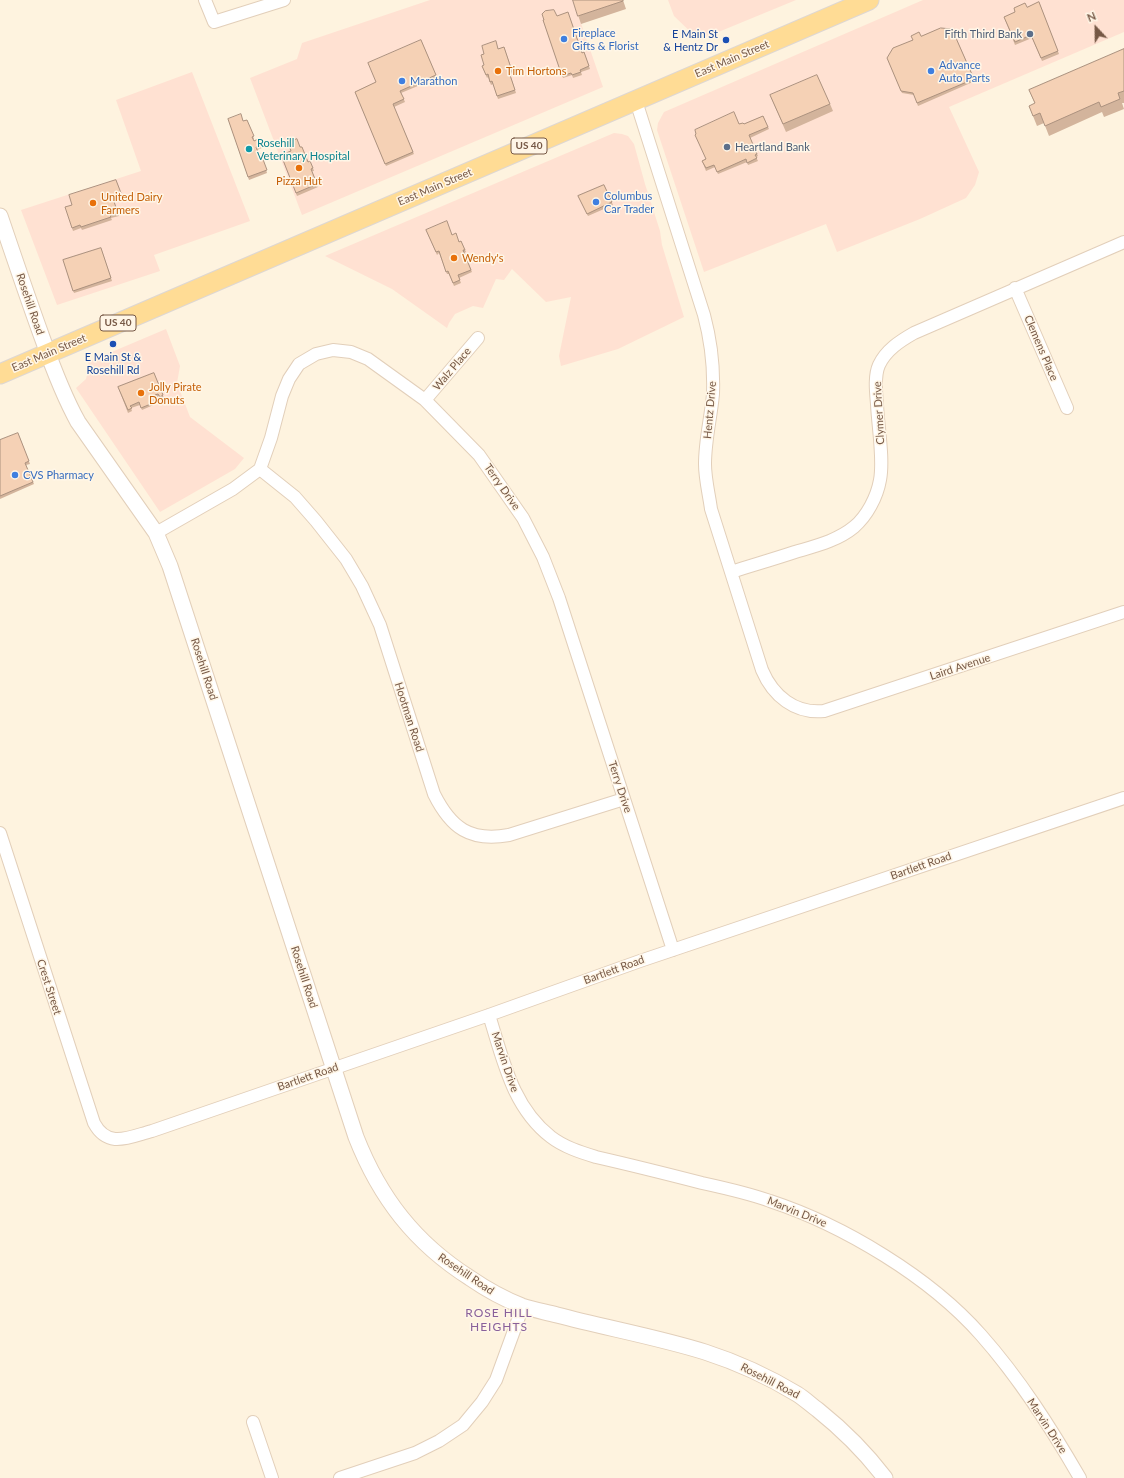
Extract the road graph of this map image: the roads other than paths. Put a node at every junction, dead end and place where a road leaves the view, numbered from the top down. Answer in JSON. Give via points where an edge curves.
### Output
{"nodes":[{"id":1,"x":205,"y":0,"type":"edge"},
{"id":2,"x":284,"y":0,"type":"edge"},
{"id":3,"x":870,"y":0,"type":"edge"},
{"id":4,"x":636,"y":100,"type":"junction"},
{"id":5,"x":0,"y":216,"type":"edge"},
{"id":6,"x":1124,"y":242,"type":"edge"},
{"id":7,"x":1015,"y":288,"type":"junction"},
{"id":8,"x":478,"y":338,"type":"dead end"},
{"id":9,"x":48,"y":353,"type":"junction"},
{"id":10,"x":0,"y":374,"type":"edge"},
{"id":11,"x":425,"y":400,"type":"junction"},
{"id":12,"x":1067,"y":408,"type":"dead end"},
{"id":13,"x":260,"y":469,"type":"junction"},
{"id":14,"x":156,"y":533,"type":"junction"},
{"id":15,"x":731,"y":572,"type":"junction"},
{"id":16,"x":1124,"y":612,"type":"edge"},
{"id":17,"x":796,"y":707,"type":"joint"},
{"id":18,"x":1124,"y":798,"type":"edge"},
{"id":19,"x":624,"y":799,"type":"junction"},
{"id":20,"x":0,"y":833,"type":"edge"},
{"id":21,"x":673,"y":950,"type":"junction"},
{"id":22,"x":489,"y":1015,"type":"junction"},
{"id":23,"x":334,"y":1068,"type":"junction"},
{"id":24,"x":105,"y":1137,"type":"joint"},
{"id":25,"x":523,"y":1306,"type":"junction"},
{"id":26,"x":253,"y":1422,"type":"dead end"},
{"id":27,"x":272,"y":1478,"type":"edge"},
{"id":28,"x":340,"y":1478,"type":"edge"},
{"id":29,"x":885,"y":1478,"type":"edge"},
{"id":30,"x":1080,"y":1478,"type":"edge"}],
"edges":[{"from":1,"to":2,"type":"street","via":[[214,22]]},
{"from":3,"to":4,"type":"main road","name":"East Main Street","number":"US 40"},
{"from":4,"to":9,"type":"main road","name":"East Main Street","number":"US 40"},
{"from":4,"to":15,"type":"street","name":"Hentz Drive","via":[[710,339],[713,393],[705,463],[706,483],[711,509]]},
{"from":5,"to":9,"type":"street","name":"Rosehill Road"},
{"from":6,"to":7,"type":"street","name":"Clymer Drive"},
{"from":7,"to":12,"type":"street","name":"Clemens Place"},
{"from":7,"to":15,"type":"street","name":"Clymer Drive","via":[[914,333],[894,346],[885,356],[878,367],[876,391],[880,480],[875,497],[854,527],[822,544]]},
{"from":8,"to":11,"type":"street","name":"Walz Place"},
{"from":9,"to":10,"type":"main road","name":"East Main Street","number":"US 40"},
{"from":9,"to":14,"type":"street","name":"Rosehill Road","via":[[60,386],[78,422]]},
{"from":11,"to":13,"type":"street","name":"Terry Drive","via":[[368,359],[351,352],[333,350],[316,354],[299,364],[289,379]]},
{"from":11,"to":19,"type":"street","name":"Terry Drive","via":[[479,455],[523,518],[543,557],[559,598]]},
{"from":13,"to":14,"type":"street","via":[[233,490]]},
{"from":13,"to":19,"type":"street","name":"Hootman Road","via":[[295,497],[346,559],[362,586],[380,624],[434,794],[450,821],[478,836],[494,838]]},
{"from":14,"to":23,"type":"street","name":"Rosehill Road","via":[[177,586]]},
{"from":15,"to":17,"type":"street","name":"Hentz Drive","via":[[767,681],[775,692]]},
{"from":16,"to":17,"type":"street","name":"Laird Avenue","via":[[836,709],[816,712]]},
{"from":18,"to":21,"type":"street","name":"Bartlett Road"},
{"from":19,"to":21,"type":"street","name":"Terry Drive"},
{"from":20,"to":24,"type":"street","name":"Crest Street","via":[[94,1123]]},
{"from":21,"to":22,"type":"street","name":"Bartlett Road"},
{"from":22,"to":23,"type":"street","name":"Bartlett Road"},
{"from":22,"to":30,"type":"street","name":"Marvin Drive","via":[[518,1098],[526,1112],[552,1137],[596,1157],[770,1200],[801,1212],[850,1235],[920,1280],[948,1302],[981,1335],[1045,1419]]},
{"from":23,"to":24,"type":"street","name":"Bartlett Road","via":[[152,1131],[124,1139],[114,1140]]},
{"from":23,"to":25,"type":"street","name":"Rosehill Road","via":[[364,1158],[377,1184],[400,1216],[434,1252],[455,1269],[497,1295]]},
{"from":25,"to":28,"type":"street","via":[[496,1380],[463,1425],[415,1453]]},
{"from":25,"to":29,"type":"street","name":"Rosehill Road","via":[[704,1352],[769,1379],[799,1395],[828,1418],[856,1444]]},
{"from":26,"to":27,"type":"street"}]}
